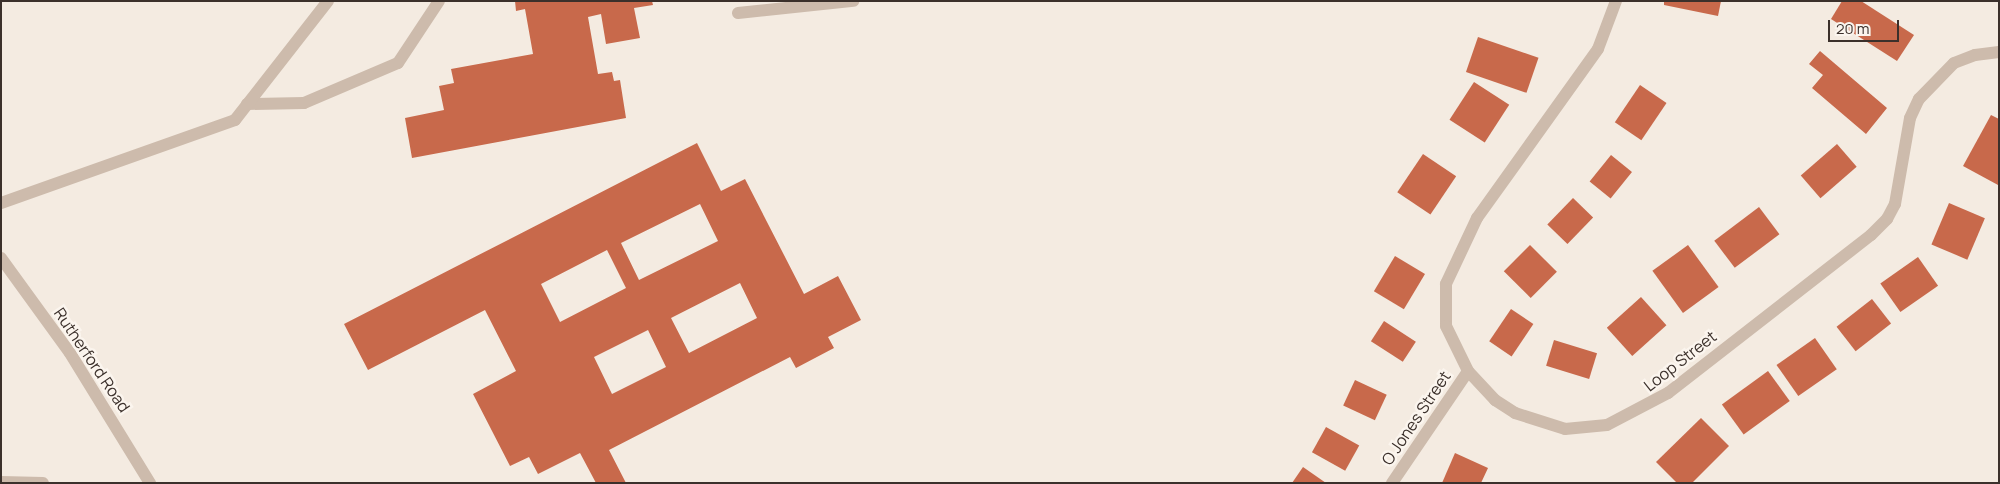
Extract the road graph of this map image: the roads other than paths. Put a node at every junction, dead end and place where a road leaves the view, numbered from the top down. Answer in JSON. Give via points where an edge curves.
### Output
{"nodes":[{"id":1,"x":328,"y":1,"type":"edge"},
{"id":2,"x":439,"y":1,"type":"edge"},
{"id":3,"x":853,"y":1,"type":"edge"},
{"id":4,"x":1616,"y":1,"type":"edge"},
{"id":5,"x":738,"y":13,"type":"dead end"},
{"id":6,"x":1999,"y":52,"type":"edge"},
{"id":7,"x":247,"y":104,"type":"junction"},
{"id":8,"x":1,"y":203,"type":"edge"},
{"id":9,"x":1,"y":258,"type":"edge"},
{"id":10,"x":1468,"y":371,"type":"junction"},
{"id":11,"x":1,"y":482,"type":"edge"},
{"id":12,"x":43,"y":483,"type":"edge"},
{"id":13,"x":150,"y":483,"type":"edge"},
{"id":14,"x":1392,"y":483,"type":"edge"}],
"edges":[{"from":1,"to":7,"type":"street"},
{"from":2,"to":7,"type":"street","via":[[398,63],[304,103]]},
{"from":3,"to":5,"type":"street"},
{"from":4,"to":10,"type":"street","name":"Loop Street","via":[[1598,49],[1477,218],[1449,273],[1443,306],[1446,326]]},
{"from":6,"to":10,"type":"street","name":"Loop Street","via":[[1975,55],[1954,63],[1919,98],[1910,118],[1900,185],[1887,219],[1644,409],[1597,428],[1545,426],[1495,400]]},
{"from":7,"to":8,"type":"street","via":[[234,120]]},
{"from":9,"to":13,"type":"street","name":"Rutherford Road","via":[[96,391]]},
{"from":10,"to":14,"type":"street","name":"O Jones Street"},
{"from":11,"to":12,"type":"street"}]}
